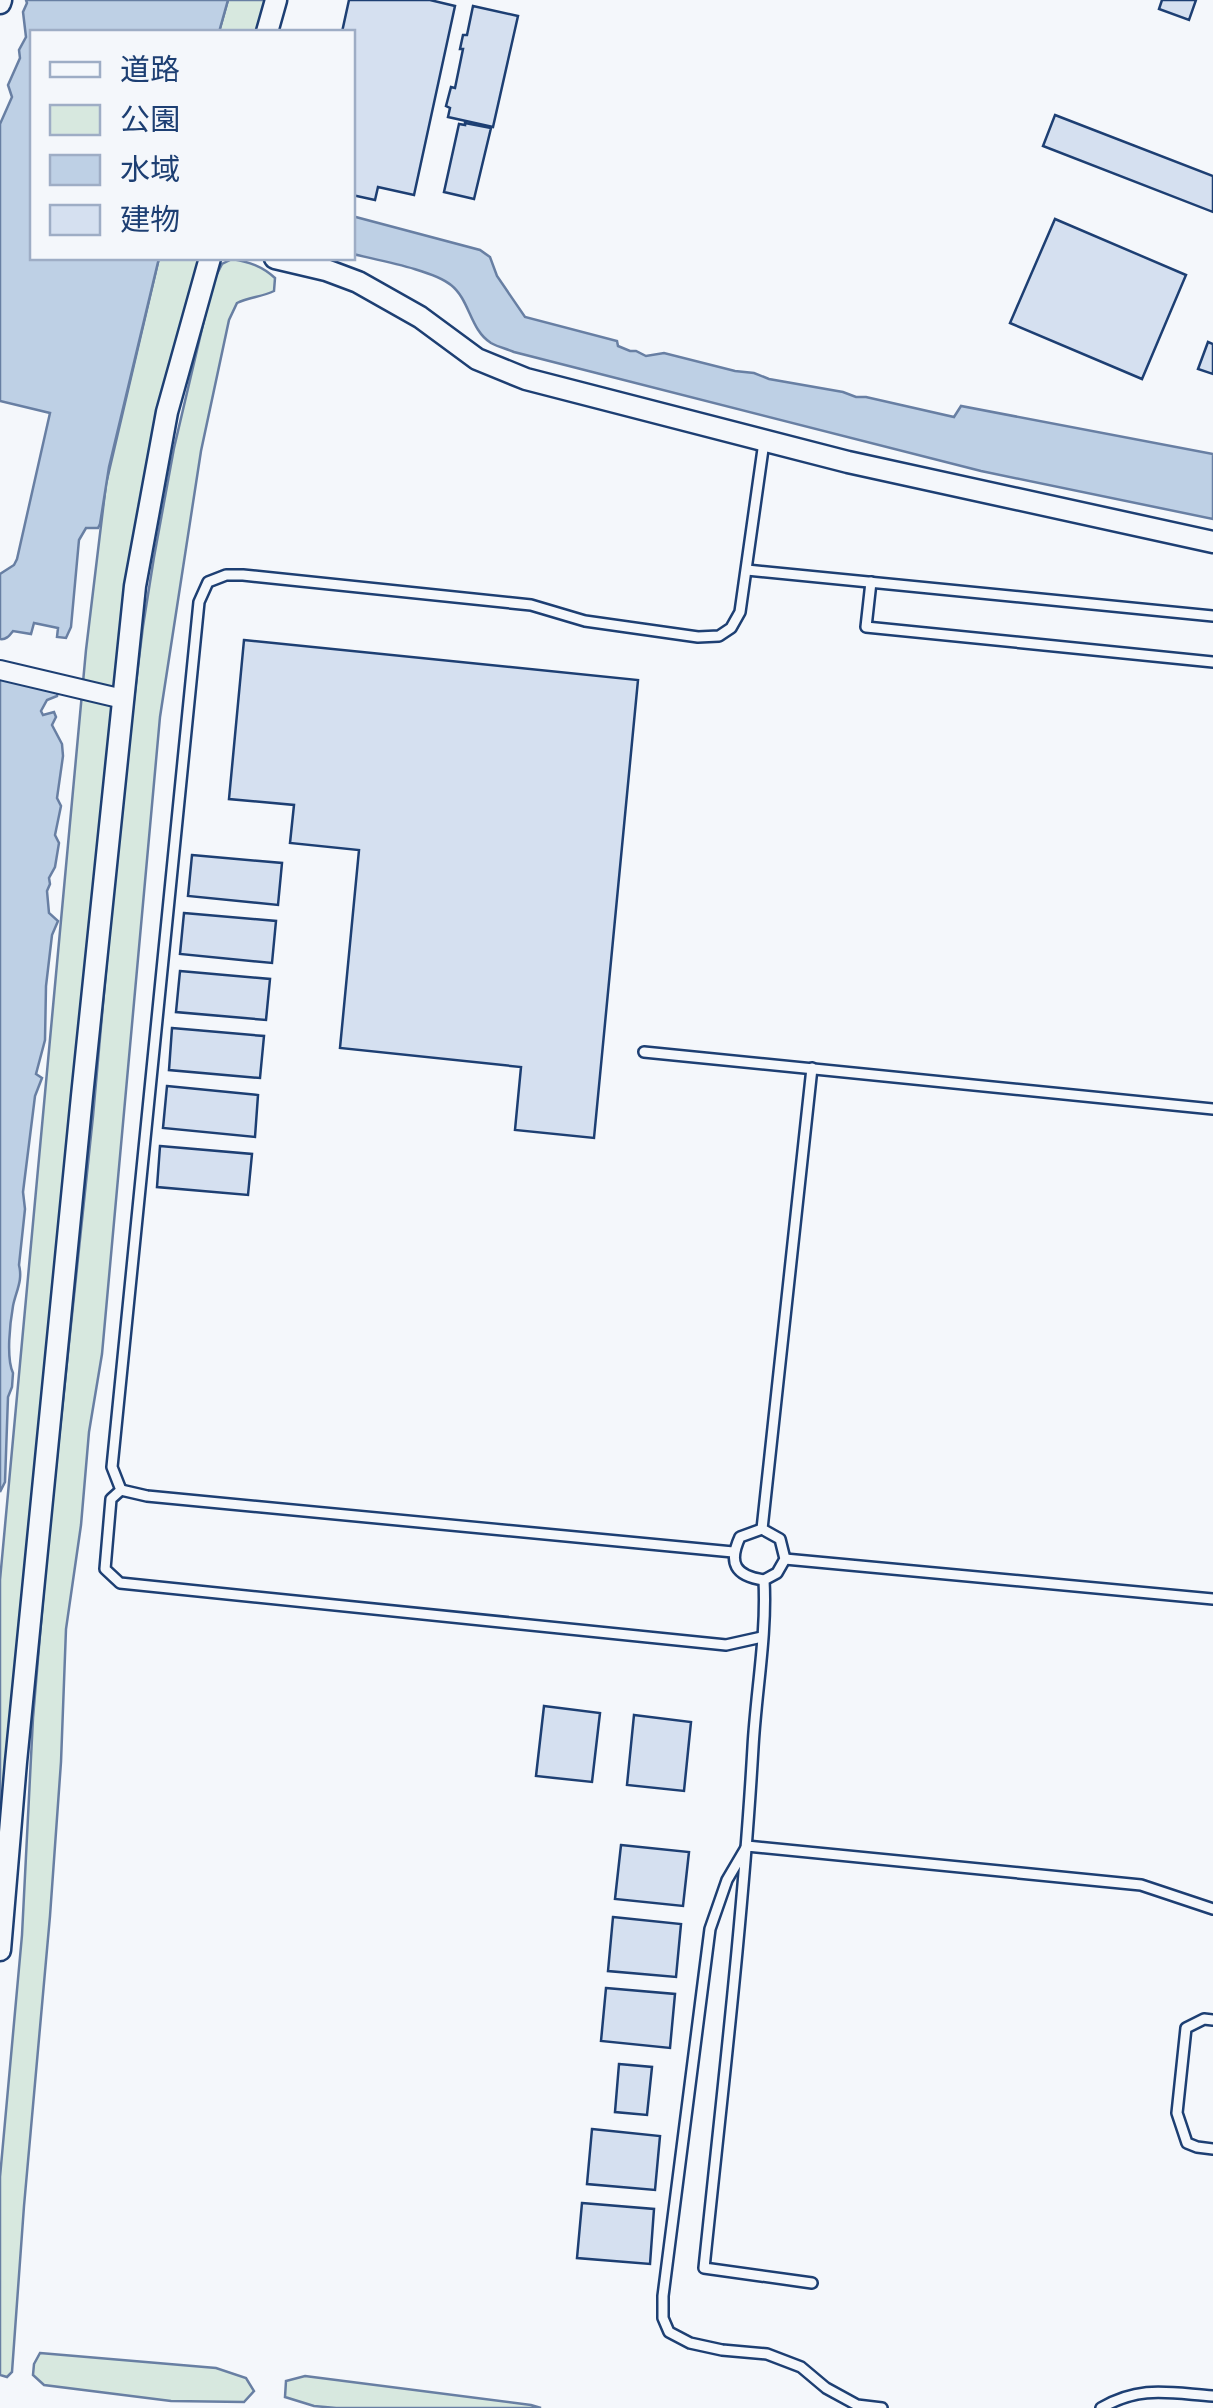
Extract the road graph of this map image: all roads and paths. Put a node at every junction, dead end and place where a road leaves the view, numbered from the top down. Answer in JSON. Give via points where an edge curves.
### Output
{"nodes":[{"id":1,"x":276,"y":0,"type":"edge"},
{"id":2,"x":268,"y":30,"type":"edge"},
{"id":3,"x":209,"y":260,"type":"edge"},
{"id":4,"x":284,"y":260,"type":"edge"},
{"id":5,"x":764,"y":441,"type":"junction"},
{"id":6,"x":1213,"y":542,"type":"edge"},
{"id":7,"x":747,"y":570,"type":"junction"},
{"id":8,"x":871,"y":582,"type":"junction"},
{"id":9,"x":1213,"y":616,"type":"edge"},
{"id":10,"x":1213,"y":662,"type":"edge"},
{"id":11,"x":0,"y":670,"type":"edge"},
{"id":12,"x":123,"y":699,"type":"junction"},
{"id":13,"x":644,"y":1052,"type":"dead end"},
{"id":14,"x":812,"y":1068,"type":"junction"},
{"id":15,"x":1213,"y":1108,"type":"edge"},
{"id":16,"x":121,"y":1490,"type":"junction"},
{"id":17,"x":762,"y":1529,"type":"junction"},
{"id":18,"x":733,"y":1552,"type":"junction"},
{"id":19,"x":785,"y":1559,"type":"junction"},
{"id":20,"x":764,"y":1580,"type":"junction"},
{"id":21,"x":1213,"y":1599,"type":"edge"},
{"id":22,"x":762,"y":1637,"type":"junction"},
{"id":23,"x":747,"y":1846,"type":"junction"},
{"id":24,"x":1213,"y":1909,"type":"edge"},
{"id":25,"x":0,"y":1950,"type":"edge"},
{"id":26,"x":1213,"y":2020,"type":"edge"},
{"id":27,"x":1213,"y":2149,"type":"edge"},
{"id":28,"x":812,"y":2283,"type":"dead end"},
{"id":29,"x":1213,"y":2396,"type":"edge"},
{"id":30,"x":882,"y":2408,"type":"edge"},
{"id":31,"x":1101,"y":2408,"type":"edge"}],
"edges":[{"from":1,"to":2,"type":"street"},
{"from":3,"to":12,"type":"street","via":[[167,412]]},
{"from":4,"to":5,"type":"street","via":[[358,282],[498,369]]},
{"from":5,"to":6,"type":"street"},
{"from":5,"to":7,"type":"lane"},
{"from":7,"to":8,"type":"lane"},
{"from":7,"to":16,"type":"lane","via":[[731,628],[698,637],[584,621],[530,604],[243,575],[208,582],[199,602],[112,1467]]},
{"from":8,"to":9,"type":"lane"},
{"from":8,"to":10,"type":"lane","via":[[866,627]]},
{"from":11,"to":12,"type":"street"},
{"from":12,"to":25,"type":"street"},
{"from":13,"to":14,"type":"lane"},
{"from":14,"to":15,"type":"lane"},
{"from":14,"to":17,"type":"lane"},
{"from":16,"to":18,"type":"lane"},
{"from":16,"to":22,"type":"lane","via":[[111,1499],[105,1570],[120,1583],[726,1645]]},
{"from":17,"to":18,"type":"lane","via":[[740,1536]]},
{"from":17,"to":19,"type":"lane","via":[[780,1539]]},
{"from":18,"to":20,"type":"lane","via":[[747,1578]]},
{"from":19,"to":20,"type":"lane"},
{"from":19,"to":21,"type":"lane"},
{"from":20,"to":22,"type":"lane"},
{"from":22,"to":23,"type":"lane"},
{"from":23,"to":24,"type":"lane","via":[[1141,1885]]},
{"from":23,"to":28,"type":"lane","via":[[704,2268]]},
{"from":23,"to":30,"type":"lane","via":[[710,1929],[662,2318],[669,2332],[690,2343],[767,2354],[801,2367],[857,2405]]},
{"from":26,"to":27,"type":"lane","via":[[1186,2028],[1177,2113],[1187,2143]]},
{"from":29,"to":31,"type":"lane","via":[[1147,2391]]}]}
